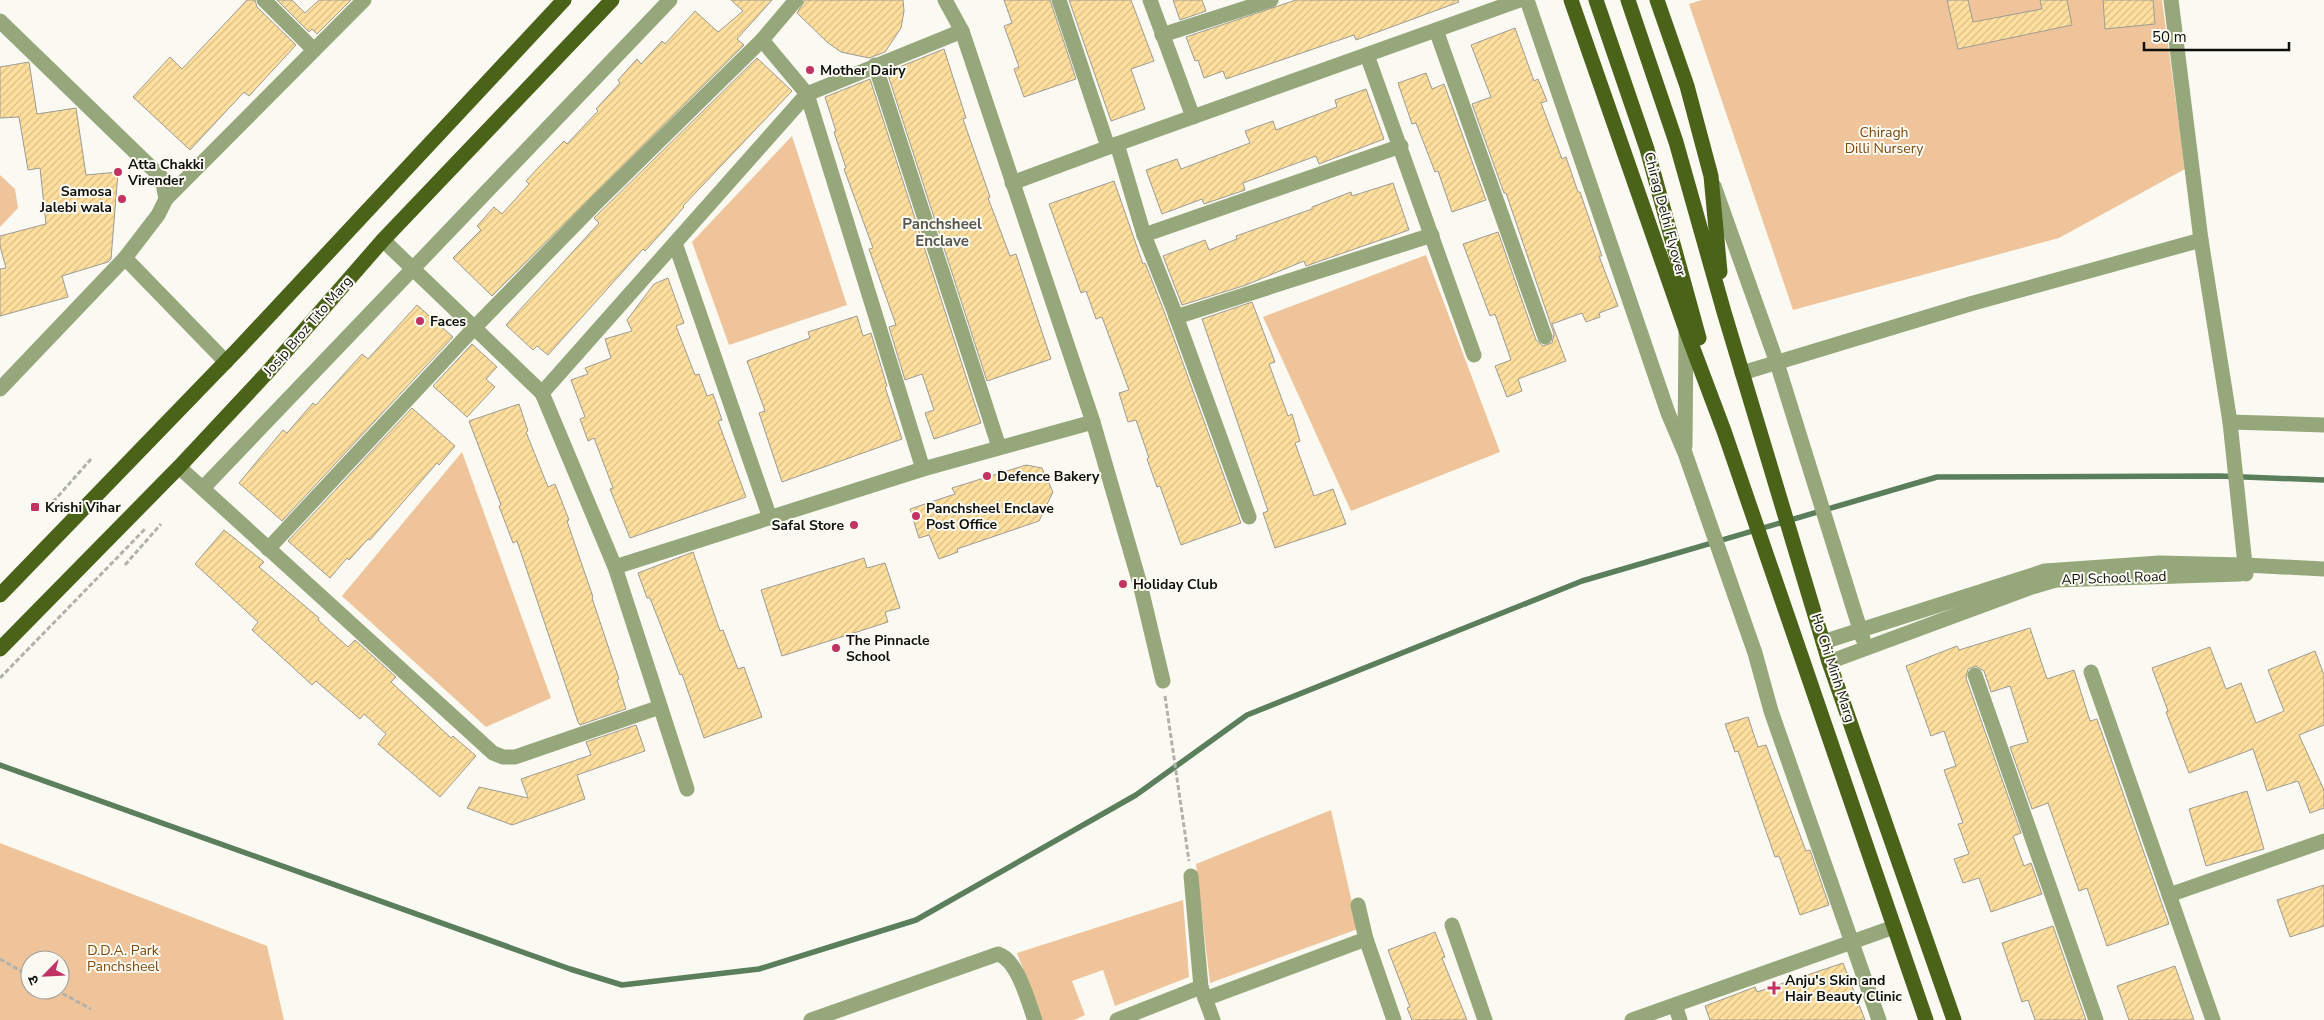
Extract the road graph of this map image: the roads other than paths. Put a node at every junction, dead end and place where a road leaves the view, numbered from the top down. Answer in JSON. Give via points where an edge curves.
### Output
{"nodes":[{"id":1,"x":264,"y":0,"type":"edge"},
{"id":2,"x":364,"y":0,"type":"edge"},
{"id":3,"x":564,"y":0,"type":"edge"},
{"id":4,"x":612,"y":0,"type":"edge"},
{"id":5,"x":670,"y":0,"type":"edge"},
{"id":6,"x":796,"y":0,"type":"edge"},
{"id":7,"x":945,"y":0,"type":"edge"},
{"id":8,"x":1059,"y":0,"type":"edge"},
{"id":9,"x":1150,"y":0,"type":"edge"},
{"id":10,"x":1271,"y":0,"type":"edge"},
{"id":11,"x":1520,"y":0,"type":"edge"},
{"id":12,"x":1527,"y":0,"type":"edge"},
{"id":13,"x":1571,"y":0,"type":"edge"},
{"id":14,"x":1596,"y":0,"type":"edge"},
{"id":15,"x":1628,"y":0,"type":"edge"},
{"id":16,"x":1657,"y":0,"type":"edge"},
{"id":17,"x":2171,"y":0,"type":"edge"},
{"id":18,"x":0,"y":21,"type":"edge"},
{"id":19,"x":1436,"y":30,"type":"junction"},
{"id":20,"x":962,"y":31,"type":"junction"},
{"id":21,"x":1162,"y":36,"type":"junction"},
{"id":22,"x":762,"y":40,"type":"junction"},
{"id":23,"x":314,"y":50,"type":"junction"},
{"id":24,"x":1367,"y":55,"type":"junction"},
{"id":25,"x":875,"y":65,"type":"junction"},
{"id":26,"x":807,"y":94,"type":"junction"},
{"id":27,"x":1193,"y":117,"type":"junction"},
{"id":28,"x":1112,"y":145,"type":"junction"},
{"id":29,"x":1401,"y":146,"type":"junction"},
{"id":30,"x":1711,"y":176,"type":"junction"},
{"id":31,"x":1012,"y":183,"type":"junction"},
{"id":32,"x":166,"y":199,"type":"junction"},
{"id":33,"x":1144,"y":235,"type":"junction"},
{"id":34,"x":1432,"y":235,"type":"junction"},
{"id":35,"x":383,"y":240,"type":"junction"},
{"id":36,"x":2201,"y":240,"type":"junction"},
{"id":37,"x":675,"y":243,"type":"junction"},
{"id":38,"x":125,"y":258,"type":"junction"},
{"id":39,"x":412,"y":269,"type":"junction"},
{"id":40,"x":1724,"y":312,"type":"junction"},
{"id":41,"x":1176,"y":317,"type":"junction"},
{"id":42,"x":475,"y":327,"type":"junction"},
{"id":43,"x":1686,"y":330,"type":"junction"},
{"id":44,"x":1545,"y":337,"type":"dead end"},
{"id":45,"x":1474,"y":355,"type":"dead end"},
{"id":46,"x":226,"y":362,"type":"junction"},
{"id":47,"x":1777,"y":363,"type":"junction"},
{"id":48,"x":1742,"y":373,"type":"junction"},
{"id":49,"x":0,"y":388,"type":"edge"},
{"id":50,"x":542,"y":393,"type":"junction"},
{"id":51,"x":1093,"y":422,"type":"junction"},
{"id":52,"x":2230,"y":422,"type":"junction"},
{"id":53,"x":2324,"y":425,"type":"edge"},
{"id":54,"x":1724,"y":431,"type":"junction"},
{"id":55,"x":999,"y":447,"type":"junction"},
{"id":56,"x":1685,"y":453,"type":"junction"},
{"id":57,"x":179,"y":467,"type":"junction"},
{"id":58,"x":923,"y":469,"type":"junction"},
{"id":59,"x":204,"y":488,"type":"junction"},
{"id":60,"x":1249,"y":517,"type":"dead end"},
{"id":61,"x":770,"y":518,"type":"junction"},
{"id":62,"x":268,"y":549,"type":"junction"},
{"id":63,"x":615,"y":566,"type":"junction"},
{"id":64,"x":2246,"y":569,"type":"junction"},
{"id":65,"x":2324,"y":569,"type":"edge"},
{"id":66,"x":2324,"y":579,"type":"edge"},
{"id":67,"x":0,"y":595,"type":"edge"},
{"id":68,"x":1861,"y":630,"type":"junction"},
{"id":69,"x":1823,"y":642,"type":"junction"},
{"id":70,"x":1865,"y":648,"type":"junction"},
{"id":71,"x":0,"y":649,"type":"edge"},
{"id":72,"x":1829,"y":662,"type":"junction"},
{"id":73,"x":2091,"y":672,"type":"dead end"},
{"id":74,"x":1975,"y":675,"type":"dead end"},
{"id":75,"x":1163,"y":682,"type":"road end"},
{"id":76,"x":660,"y":707,"type":"junction"},
{"id":77,"x":687,"y":789,"type":"dead end"},
{"id":78,"x":2324,"y":841,"type":"edge"},
{"id":79,"x":1191,"y":876,"type":"road end"},
{"id":80,"x":2169,"y":895,"type":"junction"},
{"id":81,"x":1358,"y":905,"type":"dead end"},
{"id":82,"x":1452,"y":926,"type":"dead end"},
{"id":83,"x":1894,"y":927,"type":"junction"},
{"id":84,"x":1366,"y":939,"type":"junction"},
{"id":85,"x":1852,"y":943,"type":"junction"},
{"id":86,"x":1203,"y":993,"type":"junction"},
{"id":87,"x":1675,"y":1005,"type":"junction"},
{"id":88,"x":811,"y":1020,"type":"edge"},
{"id":89,"x":1035,"y":1020,"type":"edge"},
{"id":90,"x":1117,"y":1020,"type":"edge"},
{"id":91,"x":1212,"y":1020,"type":"edge"},
{"id":92,"x":1394,"y":1020,"type":"edge"},
{"id":93,"x":1485,"y":1020,"type":"edge"},
{"id":94,"x":1632,"y":1020,"type":"edge"},
{"id":95,"x":1680,"y":1020,"type":"edge"},
{"id":96,"x":1879,"y":1020,"type":"edge"},
{"id":97,"x":1926,"y":1020,"type":"edge"},
{"id":98,"x":1954,"y":1020,"type":"edge"},
{"id":99,"x":2096,"y":1020,"type":"edge"},
{"id":100,"x":2213,"y":1020,"type":"edge"}],
"edges":[{"from":1,"to":23,"type":"street"},
{"from":2,"to":23,"type":"street"},
{"from":3,"to":46,"type":"main road"},
{"from":4,"to":35,"type":"main road","name":"Josip Broz Tito Marg"},
{"from":5,"to":39,"type":"street"},
{"from":6,"to":22,"type":"street"},
{"from":7,"to":20,"type":"street"},
{"from":8,"to":28,"type":"street"},
{"from":9,"to":21,"type":"street"},
{"from":10,"to":21,"type":"street"},
{"from":11,"to":19,"type":"street"},
{"from":12,"to":56,"type":"street","via":[[1668,413]]},
{"from":13,"to":43,"type":"main road"},
{"from":14,"to":54,"type":"main road","name":"Chirag Delhi Flyover","via":[[1647,148]]},
{"from":15,"to":40,"type":"main road","via":[[1676,142]]},
{"from":16,"to":30,"type":"main road","via":[[1687,86]]},
{"from":17,"to":36,"type":"street"},
{"from":18,"to":32,"type":"street","via":[[162,178]]},
{"from":19,"to":24,"type":"street"},
{"from":19,"to":44,"type":"street"},
{"from":20,"to":25,"type":"street"},
{"from":20,"to":31,"type":"street"},
{"from":21,"to":27,"type":"street"},
{"from":22,"to":26,"type":"street"},
{"from":22,"to":42,"type":"street","via":[[596,202]]},
{"from":23,"to":32,"type":"street"},
{"from":24,"to":27,"type":"street"},
{"from":24,"to":29,"type":"street"},
{"from":25,"to":26,"type":"street"},
{"from":25,"to":55,"type":"street"},
{"from":26,"to":37,"type":"street"},
{"from":26,"to":58,"type":"street"},
{"from":27,"to":28,"type":"street"},
{"from":28,"to":31,"type":"street"},
{"from":28,"to":33,"type":"street"},
{"from":29,"to":33,"type":"street"},
{"from":29,"to":34,"type":"street"},
{"from":30,"to":40,"type":"main road"},
{"from":30,"to":47,"type":"street"},
{"from":31,"to":51,"type":"street"},
{"from":32,"to":38,"type":"street","via":[[158,215]]},
{"from":33,"to":41,"type":"street"},
{"from":34,"to":41,"type":"street"},
{"from":34,"to":45,"type":"street"},
{"from":35,"to":39,"type":"street"},
{"from":35,"to":57,"type":"main road","name":"Josip Broz Tito Marg","via":[[266,374]]},
{"from":36,"to":47,"type":"street","via":[[1970,304]]},
{"from":36,"to":52,"type":"street"},
{"from":37,"to":50,"type":"street"},
{"from":37,"to":61,"type":"street"},
{"from":38,"to":46,"type":"street"},
{"from":38,"to":49,"type":"street"},
{"from":39,"to":42,"type":"street"},
{"from":39,"to":59,"type":"street"},
{"from":40,"to":48,"type":"main road","name":"Ho Chi Minh Marg"},
{"from":41,"to":60,"type":"street"},
{"from":42,"to":50,"type":"street"},
{"from":42,"to":62,"type":"street"},
{"from":43,"to":54,"type":"main road"},
{"from":43,"to":56,"type":"street"},
{"from":46,"to":67,"type":"main road"},
{"from":47,"to":48,"type":"street"},
{"from":47,"to":68,"type":"street"},
{"from":48,"to":69,"type":"main road","name":"Ho Chi Minh Marg"},
{"from":50,"to":63,"type":"street"},
{"from":51,"to":55,"type":"street"},
{"from":51,"to":75,"type":"street","via":[[1140,584]]},
{"from":52,"to":53,"type":"street"},
{"from":52,"to":64,"type":"street"},
{"from":54,"to":83,"type":"main road","name":"Ho Chi Minh Marg"},
{"from":55,"to":58,"type":"street"},
{"from":56,"to":85,"type":"street"},
{"from":57,"to":59,"type":"street"},
{"from":57,"to":71,"type":"main road","name":"Josip Broz Tito Marg"},
{"from":58,"to":61,"type":"street"},
{"from":59,"to":62,"type":"street"},
{"from":61,"to":63,"type":"street"},
{"from":62,"to":76,"type":"street","via":[[493,753],[515,758]]},
{"from":63,"to":76,"type":"street"},
{"from":64,"to":65,"type":"street"},
{"from":64,"to":66,"type":"street","name":"APJ School Road"},
{"from":64,"to":68,"type":"street","via":[[2159,563],[2045,571]]},
{"from":64,"to":70,"type":"street","name":"APJ School Road","via":[[2056,580]]},
{"from":68,"to":69,"type":"street"},
{"from":68,"to":70,"type":"street"},
{"from":69,"to":72,"type":"main road","name":"Ho Chi Minh Marg"},
{"from":70,"to":72,"type":"street","name":"APJ School Road"},
{"from":72,"to":98,"type":"main road","name":"Ho Chi Minh Marg"},
{"from":73,"to":80,"type":"street"},
{"from":74,"to":99,"type":"street"},
{"from":76,"to":77,"type":"street"},
{"from":78,"to":80,"type":"street"},
{"from":79,"to":86,"type":"street"},
{"from":80,"to":100,"type":"street"},
{"from":81,"to":84,"type":"street"},
{"from":82,"to":93,"type":"street"},
{"from":83,"to":85,"type":"street"},
{"from":83,"to":97,"type":"main road","name":"Ho Chi Minh Marg"},
{"from":84,"to":86,"type":"street"},
{"from":84,"to":92,"type":"street"},
{"from":85,"to":87,"type":"street"},
{"from":85,"to":96,"type":"street"},
{"from":86,"to":90,"type":"street"},
{"from":86,"to":91,"type":"street"},
{"from":87,"to":94,"type":"street"},
{"from":87,"to":95,"type":"street"},
{"from":88,"to":89,"type":"street","via":[[998,954],[1006,957],[1015,970]]}]}
